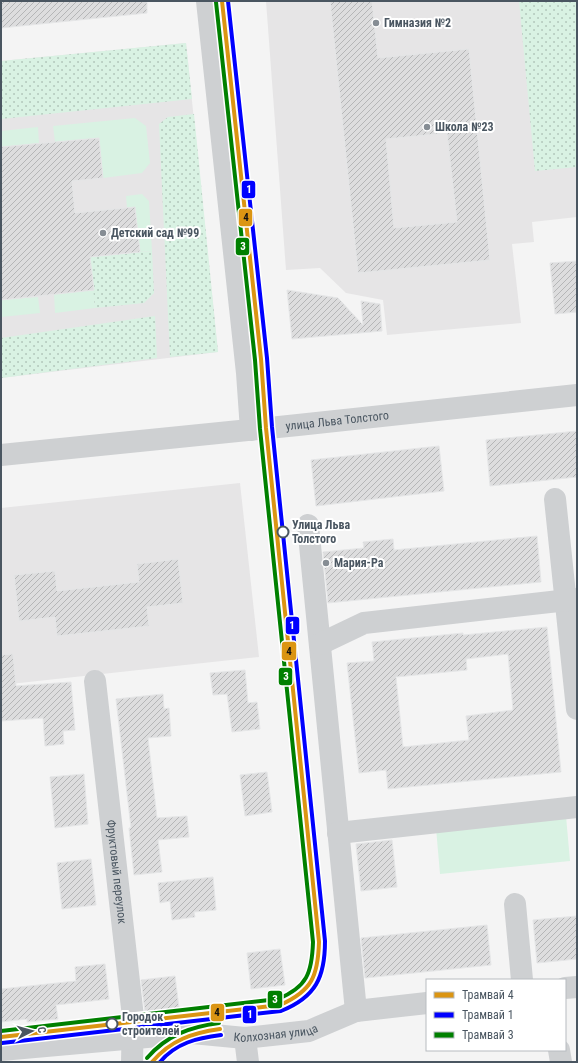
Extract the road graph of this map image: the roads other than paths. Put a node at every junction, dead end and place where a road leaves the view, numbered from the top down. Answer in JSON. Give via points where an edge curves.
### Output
{"nodes":[{"id":1,"x":207,"y":1,"type":"edge"},
{"id":2,"x":577,"y":395,"type":"edge"},
{"id":3,"x":251,"y":430,"type":"junction"},
{"id":4,"x":1,"y":455,"type":"edge"},
{"id":5,"x":555,"y":499,"type":"dead end"},
{"id":6,"x":308,"y":525,"type":"dead end"},
{"id":7,"x":571,"y":599,"type":"edge"},
{"id":8,"x":320,"y":644,"type":"junction"},
{"id":9,"x":96,"y":681,"type":"dead end"},
{"id":10,"x":577,"y":709,"type":"edge"},
{"id":11,"x":577,"y":807,"type":"edge"},
{"id":12,"x":338,"y":833,"type":"junction"},
{"id":13,"x":515,"y":904,"type":"dead end"},
{"id":14,"x":522,"y":979,"type":"edge"},
{"id":15,"x":577,"y":987,"type":"edge"},
{"id":16,"x":566,"y":988,"type":"edge"},
{"id":17,"x":426,"y":1003,"type":"edge"},
{"id":18,"x":356,"y":1011,"type":"junction"},
{"id":19,"x":133,"y":1038,"type":"junction"},
{"id":20,"x":245,"y":1038,"type":"junction"},
{"id":21,"x":1,"y":1050,"type":"edge"},
{"id":22,"x":559,"y":1051,"type":"edge"},
{"id":23,"x":132,"y":1062,"type":"edge"},
{"id":24,"x":248,"y":1062,"type":"edge"},
{"id":25,"x":561,"y":1062,"type":"edge"}],
"edges":[{"from":1,"to":3,"type":"street"},
{"from":2,"to":3,"type":"street","name":"улица Льва Толстого"},
{"from":3,"to":4,"type":"street","name":"улица Льва Толстого"},
{"from":5,"to":7,"type":"street"},
{"from":6,"to":8,"type":"street"},
{"from":7,"to":8,"type":"street","via":[[364,623]]},
{"from":7,"to":10,"type":"street"},
{"from":8,"to":12,"type":"street"},
{"from":9,"to":19,"type":"street","name":"Фруктовый переулок","via":[[133,1017]]},
{"from":11,"to":12,"type":"street"},
{"from":12,"to":18,"type":"street"},
{"from":13,"to":14,"type":"street"},
{"from":15,"to":16,"type":"street"},
{"from":17,"to":18,"type":"street","name":"Колхозная улица"},
{"from":18,"to":20,"type":"street","name":"Колхозная улица","via":[[309,1031]]},
{"from":19,"to":20,"type":"street","name":"Колхозная улица","via":[[192,1033]]},
{"from":19,"to":21,"type":"street","name":"Колхозная улица"},
{"from":19,"to":23,"type":"street","name":"Фруктовый переулок"},
{"from":20,"to":24,"type":"street"},
{"from":22,"to":25,"type":"street"}]}
